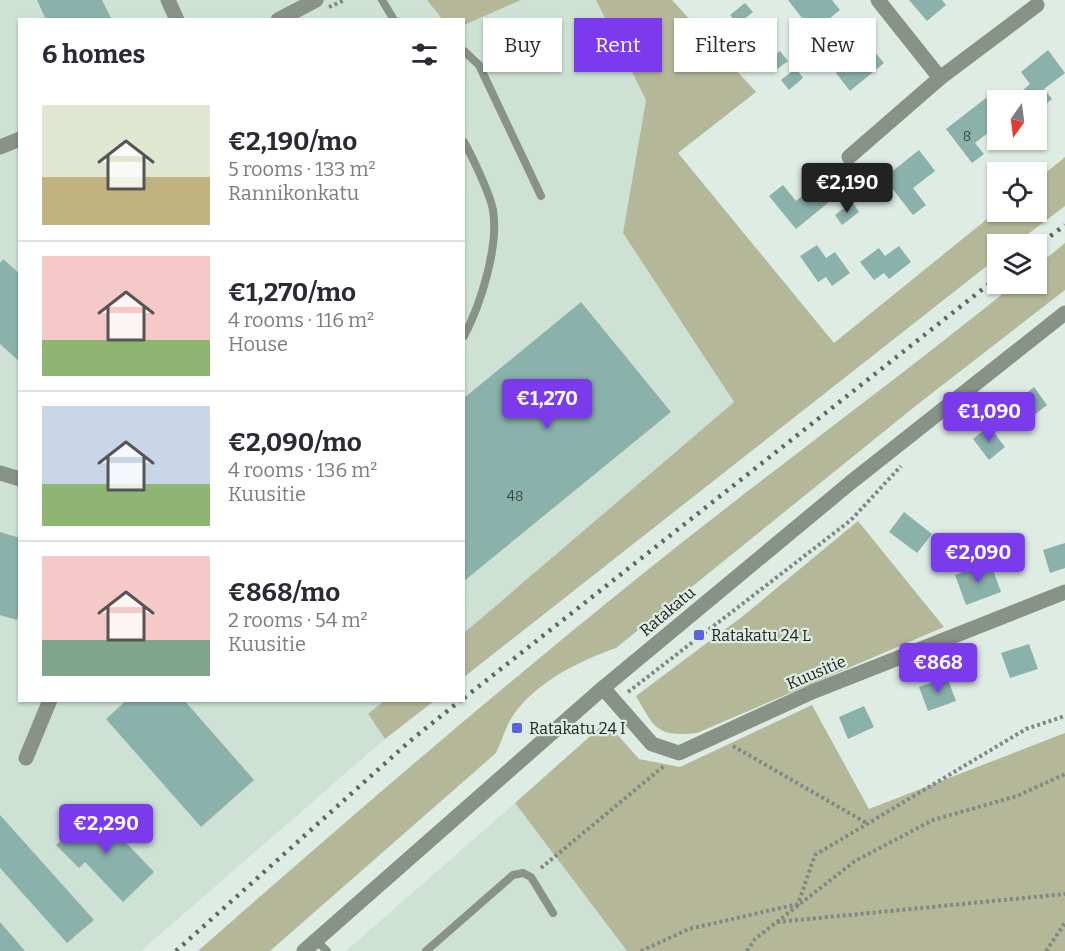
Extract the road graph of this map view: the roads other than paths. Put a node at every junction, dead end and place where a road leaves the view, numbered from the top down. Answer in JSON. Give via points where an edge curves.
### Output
{"nodes":[{"id":1,"x":168,"y":0,"type":"edge"},
{"id":2,"x":316,"y":0,"type":"edge"},
{"id":3,"x":382,"y":0,"type":"edge"},
{"id":4,"x":878,"y":0,"type":"edge"},
{"id":5,"x":1037,"y":5,"type":"dead end"},
{"id":6,"x":176,"y":18,"type":"edge"},
{"id":7,"x":282,"y":18,"type":"edge"},
{"id":8,"x":393,"y":18,"type":"edge"},
{"id":9,"x":465,"y":52,"type":"edge"},
{"id":10,"x":940,"y":78,"type":"junction"},
{"id":11,"x":18,"y":140,"type":"edge"},
{"id":12,"x":465,"y":144,"type":"edge"},
{"id":13,"x":0,"y":147,"type":"edge"},
{"id":14,"x":849,"y":157,"type":"dead end"},
{"id":15,"x":541,"y":196,"type":"dead end"},
{"id":16,"x":1065,"y":313,"type":"edge"},
{"id":17,"x":465,"y":334,"type":"edge"},
{"id":18,"x":0,"y":473,"type":"edge"},
{"id":19,"x":18,"y":478,"type":"edge"},
{"id":20,"x":1065,"y":592,"type":"edge"},
{"id":21,"x":603,"y":688,"type":"junction"},
{"id":22,"x":49,"y":702,"type":"edge"},
{"id":23,"x":26,"y":758,"type":"dead end"},
{"id":24,"x":553,"y":913,"type":"dead end"},
{"id":25,"x":322,"y":946,"type":"edge"},
{"id":26,"x":304,"y":951,"type":"edge"},
{"id":27,"x":426,"y":951,"type":"edge"}],
"edges":[{"from":1,"to":6,"type":"street"},
{"from":2,"to":7,"type":"street"},
{"from":3,"to":8,"type":"lane"},
{"from":4,"to":10,"type":"street"},
{"from":5,"to":10,"type":"street"},
{"from":9,"to":15,"type":"lane","via":[[479,65]]},
{"from":10,"to":14,"type":"street"},
{"from":11,"to":13,"type":"street"},
{"from":12,"to":17,"type":"lane","via":[[493,210],[492,249],[473,319]]},
{"from":16,"to":21,"type":"street","name":"Ratakatu","via":[[850,483]]},
{"from":18,"to":19,"type":"street"},
{"from":20,"to":21,"type":"street","name":"Kuusitie","via":[[812,692],[679,753],[652,744]]},
{"from":21,"to":25,"type":"street","name":"Ratakatu"},
{"from":22,"to":23,"type":"street"},
{"from":24,"to":27,"type":"lane","via":[[531,877],[523,873],[513,875]]},
{"from":25,"to":26,"type":"street","name":"Ratakatu"}]}
